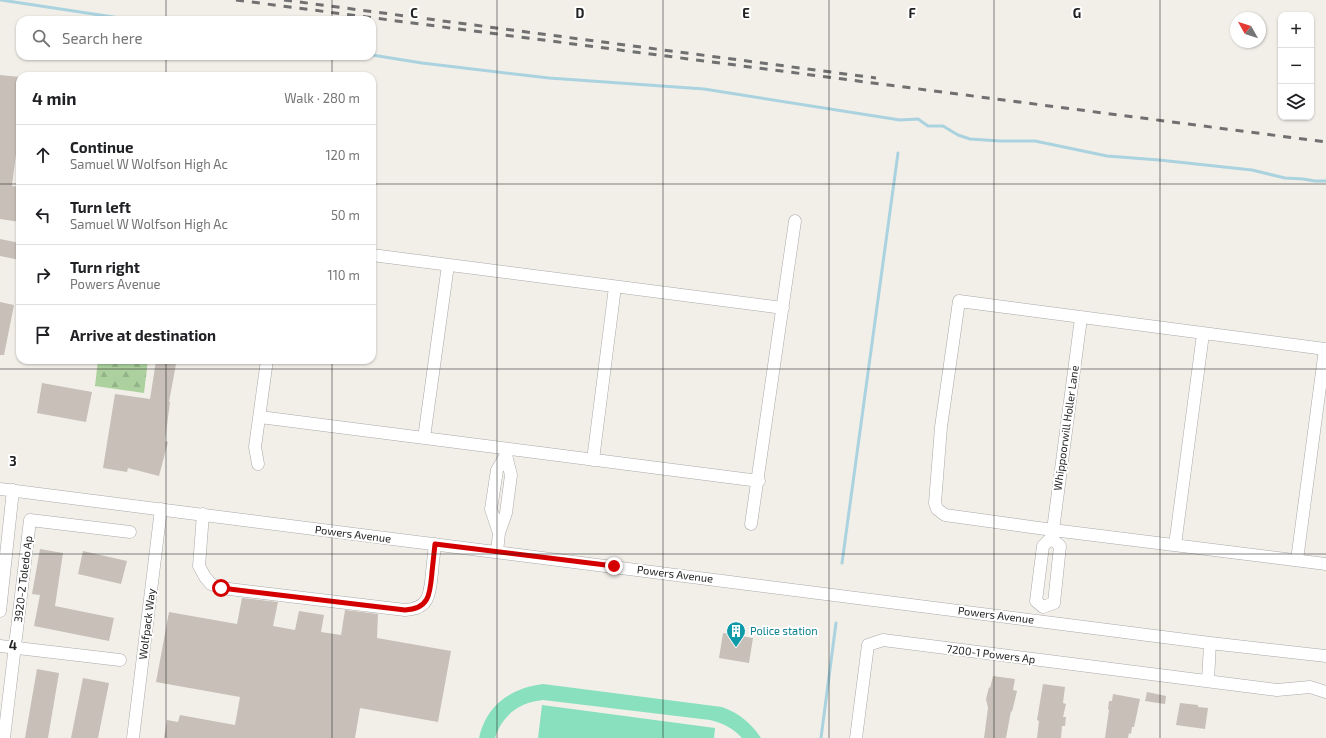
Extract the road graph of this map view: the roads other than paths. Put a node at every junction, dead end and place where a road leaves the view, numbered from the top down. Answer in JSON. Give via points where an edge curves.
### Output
{"nodes":[{"id":1,"x":795,"y":221,"type":"dead end"},
{"id":2,"x":376,"y":256,"type":"edge"},
{"id":3,"x":448,"y":265,"type":"junction"},
{"id":4,"x":615,"y":287,"type":"junction"},
{"id":5,"x":783,"y":308,"type":"junction"},
{"id":6,"x":1081,"y":318,"type":"junction"},
{"id":7,"x":1203,"y":334,"type":"junction"},
{"id":8,"x":1325,"y":349,"type":"edge"},
{"id":9,"x":267,"y":364,"type":"edge"},
{"id":10,"x":260,"y":417,"type":"junction"},
{"id":11,"x":424,"y":438,"type":"junction"},
{"id":12,"x":507,"y":452,"type":"junction"},
{"id":13,"x":593,"y":460,"type":"junction"},
{"id":14,"x":258,"y":464,"type":"dead end"},
{"id":15,"x":758,"y":481,"type":"junction"},
{"id":16,"x":0,"y":489,"type":"edge"},
{"id":17,"x":13,"y":490,"type":"junction"},
{"id":18,"x":161,"y":509,"type":"junction"},
{"id":19,"x":203,"y":514,"type":"junction"},
{"id":20,"x":751,"y":524,"type":"dead end"},
{"id":21,"x":130,"y":532,"type":"dead end"},
{"id":22,"x":1052,"y":534,"type":"junction"},
{"id":23,"x":435,"y":544,"type":"junction"},
{"id":24,"x":1175,"y":545,"type":"junction"},
{"id":25,"x":497,"y":552,"type":"junction"},
{"id":26,"x":1297,"y":560,"type":"junction"},
{"id":27,"x":1326,"y":564,"type":"edge"},
{"id":28,"x":1043,"y":607,"type":"junction"},
{"id":29,"x":0,"y":611,"type":"edge"},
{"id":30,"x":1041,"y":621,"type":"junction"},
{"id":31,"x":1210,"y":643,"type":"junction"},
{"id":32,"x":0,"y":646,"type":"edge"},
{"id":33,"x":15,"y":647,"type":"junction"},
{"id":34,"x":1326,"y":656,"type":"edge"},
{"id":35,"x":120,"y":660,"type":"dead end"},
{"id":36,"x":1208,"y":681,"type":"junction"},
{"id":37,"x":1326,"y":692,"type":"edge"},
{"id":38,"x":4,"y":738,"type":"edge"},
{"id":39,"x":133,"y":738,"type":"edge"},
{"id":40,"x":856,"y":738,"type":"edge"}],
"edges":[{"from":1,"to":5,"type":"street"},
{"from":2,"to":3,"type":"street"},
{"from":3,"to":4,"type":"street"},
{"from":3,"to":11,"type":"street"},
{"from":4,"to":5,"type":"street"},
{"from":4,"to":13,"type":"street"},
{"from":5,"to":15,"type":"street"},
{"from":6,"to":7,"type":"street"},
{"from":6,"to":22,"type":"street","name":"Whippoorwill Holler Lane"},
{"from":6,"to":22,"type":"street","via":[[959,301],[941,427],[935,503],[937,509],[945,515]]},
{"from":7,"to":8,"type":"street"},
{"from":7,"to":24,"type":"street"},
{"from":8,"to":26,"type":"street"},
{"from":9,"to":10,"type":"street"},
{"from":10,"to":11,"type":"street"},
{"from":10,"to":14,"type":"street","via":[[255,447]]},
{"from":11,"to":12,"type":"street"},
{"from":12,"to":13,"type":"street"},
{"from":12,"to":25,"type":"street","via":[[511,475]]},
{"from":13,"to":15,"type":"street"},
{"from":15,"to":20,"type":"street"},
{"from":16,"to":17,"type":"street","name":"Powers Avenue"},
{"from":17,"to":18,"type":"street","name":"Powers Avenue"},
{"from":17,"to":29,"type":"street"},
{"from":18,"to":19,"type":"street","name":"Powers Avenue"},
{"from":18,"to":39,"type":"street","name":"Wolfpack Way"},
{"from":19,"to":23,"type":"street","name":"Powers Avenue"},
{"from":19,"to":23,"type":"street","via":[[199,566],[211,584],[221,588],[414,610],[422,605],[430,592]]},
{"from":21,"to":33,"type":"street","name":"3920-2 Toledo Ap","via":[[30,520]]},
{"from":22,"to":24,"type":"street"},
{"from":22,"to":28,"type":"street","name":"Whippoorwill Holler Lane","via":[[1042,546],[1036,601]]},
{"from":22,"to":28,"type":"street","via":[[1060,546],[1054,603]]},
{"from":23,"to":25,"type":"street","name":"Powers Avenue"},
{"from":24,"to":26,"type":"street"},
{"from":25,"to":30,"type":"street","name":"Powers Avenue"},
{"from":26,"to":27,"type":"street"},
{"from":28,"to":30,"type":"street","name":"Whippoorwill Holler Lane"},
{"from":30,"to":31,"type":"street","name":"Powers Avenue"},
{"from":31,"to":34,"type":"street","name":"Powers Avenue"},
{"from":31,"to":36,"type":"street"},
{"from":32,"to":33,"type":"street"},
{"from":33,"to":35,"type":"street"},
{"from":33,"to":38,"type":"street","name":"3920-2 Toledo Ap"},
{"from":36,"to":37,"type":"street","name":"7200-1 Powers Ap","via":[[1277,690],[1310,687]]},
{"from":36,"to":40,"type":"street","name":"7200-1 Powers Ap","via":[[883,640],[868,646]]}]}
